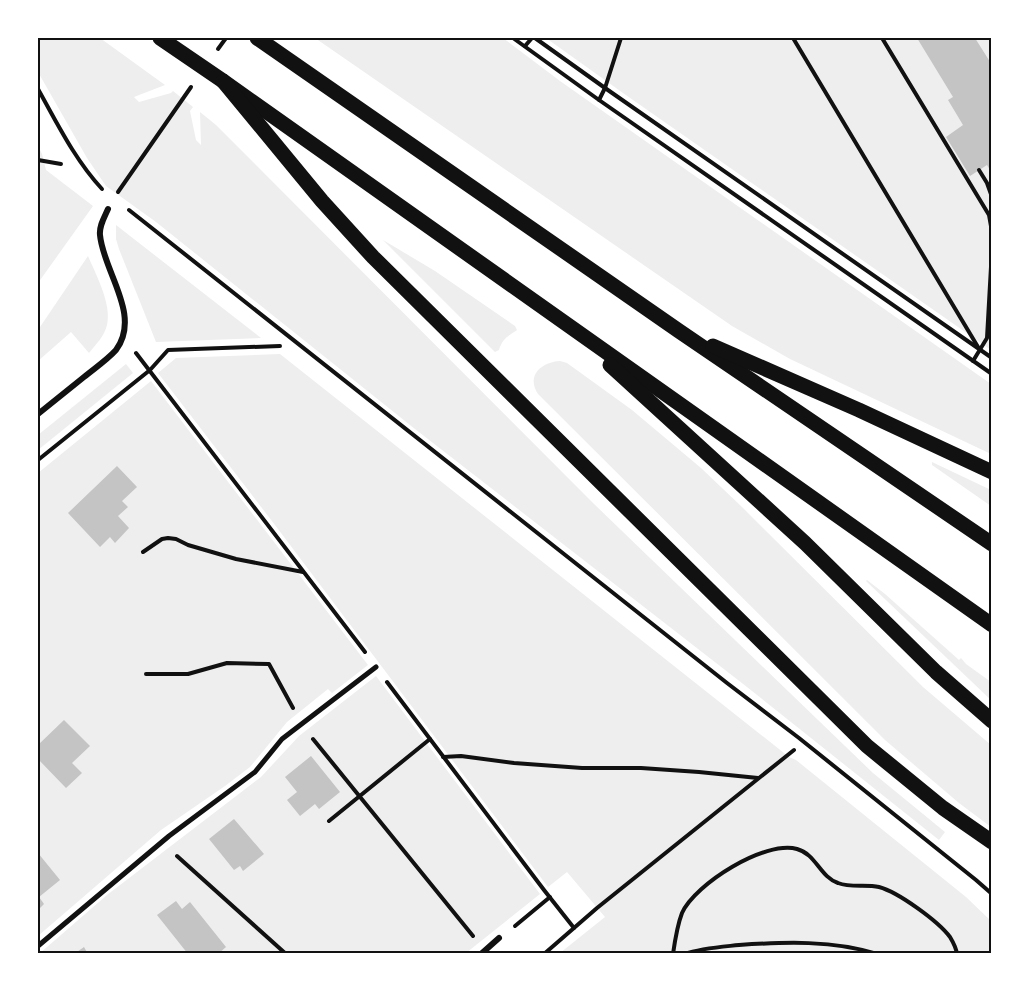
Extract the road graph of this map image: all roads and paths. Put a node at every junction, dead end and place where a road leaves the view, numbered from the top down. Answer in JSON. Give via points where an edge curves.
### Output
{"nodes":[{"id":1,"x":160,"y":38,"type":"edge"},
{"id":2,"x":226,"y":38,"type":"edge"},
{"id":3,"x":257,"y":38,"type":"edge"},
{"id":4,"x":513,"y":38,"type":"edge"},
{"id":5,"x":534,"y":38,"type":"edge"},
{"id":6,"x":621,"y":38,"type":"edge"},
{"id":7,"x":793,"y":38,"type":"edge"},
{"id":8,"x":882,"y":38,"type":"edge"},
{"id":9,"x":525,"y":46,"type":"junction"},
{"id":10,"x":212,"y":57,"type":"dead end"},
{"id":11,"x":223,"y":81,"type":"junction"},
{"id":12,"x":192,"y":86,"type":"dead end"},
{"id":13,"x":605,"y":88,"type":"junction"},
{"id":14,"x":38,"y":89,"type":"edge"},
{"id":15,"x":599,"y":100,"type":"junction"},
{"id":16,"x":38,"y":160,"type":"edge"},
{"id":17,"x":61,"y":164,"type":"dead end"},
{"id":18,"x":979,"y":170,"type":"dead end"},
{"id":19,"x":117,"y":194,"type":"dead end"},
{"id":20,"x":108,"y":195,"type":"dead end"},
{"id":21,"x":992,"y":197,"type":"edge"},
{"id":22,"x":123,"y":206,"type":"dead end"},
{"id":23,"x":108,"y":209,"type":"dead end"},
{"id":24,"x":990,"y":214,"type":"edge"},
{"id":25,"x":992,"y":232,"type":"edge"},
{"id":26,"x":992,"y":249,"type":"edge"},
{"id":27,"x":564,"y":322,"type":"junction"},
{"id":28,"x":679,"y":331,"type":"junction"},
{"id":29,"x":122,"y":336,"type":"junction"},
{"id":30,"x":280,"y":346,"type":"dead end"},
{"id":31,"x":980,"y":350,"type":"junction"},
{"id":32,"x":992,"y":358,"type":"edge"},
{"id":33,"x":973,"y":361,"type":"junction"},
{"id":34,"x":150,"y":370,"type":"junction"},
{"id":35,"x":992,"y":374,"type":"edge"},
{"id":36,"x":38,"y":414,"type":"edge"},
{"id":37,"x":38,"y":460,"type":"edge"},
{"id":38,"x":992,"y":472,"type":"edge"},
{"id":39,"x":992,"y":544,"type":"edge"},
{"id":40,"x":143,"y":552,"type":"dead end"},
{"id":41,"x":304,"y":572,"type":"junction"},
{"id":42,"x":992,"y":625,"type":"edge"},
{"id":43,"x":376,"y":667,"type":"junction"},
{"id":44,"x":146,"y":674,"type":"dead end"},
{"id":45,"x":992,"y":721,"type":"edge"},
{"id":46,"x":301,"y":724,"type":"junction"},
{"id":47,"x":430,"y":739,"type":"junction"},
{"id":48,"x":794,"y":750,"type":"dead end"},
{"id":49,"x":443,"y":757,"type":"junction"},
{"id":50,"x":759,"y":778,"type":"junction"},
{"id":51,"x":359,"y":796,"type":"junction"},
{"id":52,"x":329,"y":821,"type":"dead end"},
{"id":53,"x":162,"y":842,"type":"junction"},
{"id":54,"x":992,"y":842,"type":"edge"},
{"id":55,"x":992,"y":894,"type":"edge"},
{"id":56,"x":550,"y":897,"type":"junction"},
{"id":57,"x":574,"y":927,"type":"junction"},
{"id":58,"x":499,"y":939,"type":"joint"},
{"id":59,"x":38,"y":945,"type":"edge"},
{"id":60,"x":483,"y":952,"type":"edge"},
{"id":61,"x":286,"y":954,"type":"edge"},
{"id":62,"x":544,"y":954,"type":"edge"},
{"id":63,"x":673,"y":954,"type":"edge"},
{"id":64,"x":684,"y":954,"type":"edge"},
{"id":65,"x":878,"y":954,"type":"edge"},
{"id":66,"x":957,"y":954,"type":"edge"}],
"edges":[{"from":1,"to":11,"type":"main road"},
{"from":2,"to":10,"type":"path"},
{"from":3,"to":28,"type":"main road"},
{"from":4,"to":9,"type":"path"},
{"from":5,"to":9,"type":"path"},
{"from":5,"to":13,"type":"path"},
{"from":6,"to":13,"type":"path"},
{"from":7,"to":31,"type":"path"},
{"from":8,"to":24,"type":"path"},
{"from":9,"to":15,"type":"path"},
{"from":11,"to":27,"type":"main road"},
{"from":11,"to":54,"type":"main road","via":[[322,201],[374,257],[782,662],[867,746]]},
{"from":12,"to":19,"type":"path"},
{"from":13,"to":15,"type":"path"},
{"from":13,"to":31,"type":"path"},
{"from":14,"to":20,"type":"path","via":[[86,171]]},
{"from":15,"to":33,"type":"path"},
{"from":16,"to":17,"type":"path"},
{"from":18,"to":21,"type":"path"},
{"from":22,"to":55,"type":"path"},
{"from":23,"to":29,"type":"street","via":[[101,222],[100,237],[122,304]]},
{"from":24,"to":25,"type":"path"},
{"from":26,"to":31,"type":"path","via":[[987,338]]},
{"from":27,"to":42,"type":"main road"},
{"from":27,"to":45,"type":"main road"},
{"from":28,"to":38,"type":"main road"},
{"from":28,"to":39,"type":"main road"},
{"from":29,"to":34,"type":"path"},
{"from":29,"to":36,"type":"street","via":[[106,360]]},
{"from":30,"to":34,"type":"path","via":[[168,350]]},
{"from":31,"to":32,"type":"path"},
{"from":31,"to":33,"type":"path"},
{"from":33,"to":35,"type":"path"},
{"from":34,"to":37,"type":"path"},
{"from":34,"to":41,"type":"path"},
{"from":40,"to":41,"type":"path","via":[[168,537],[236,560]]},
{"from":41,"to":43,"type":"path"},
{"from":43,"to":46,"type":"street"},
{"from":43,"to":47,"type":"path"},
{"from":44,"to":46,"type":"path","via":[[188,674],[227,663],[269,664]]},
{"from":46,"to":51,"type":"path"},
{"from":46,"to":53,"type":"street","via":[[255,772]]},
{"from":47,"to":49,"type":"path"},
{"from":47,"to":51,"type":"path"},
{"from":48,"to":50,"type":"path"},
{"from":49,"to":50,"type":"path"},
{"from":49,"to":56,"type":"path"},
{"from":50,"to":57,"type":"path"},
{"from":51,"to":52,"type":"path"},
{"from":51,"to":60,"type":"path"},
{"from":53,"to":59,"type":"street"},
{"from":53,"to":61,"type":"path"},
{"from":56,"to":57,"type":"path"},
{"from":56,"to":58,"type":"path"},
{"from":57,"to":62,"type":"path"},
{"from":58,"to":60,"type":"street"},
{"from":63,"to":66,"type":"path","via":[[682,912],[704,886],[746,859],[779,848],[794,848],[806,852],[839,884],[877,886],[894,892],[944,930]]},
{"from":64,"to":65,"type":"path","via":[[705,948],[778,943],[846,947]]}]}
